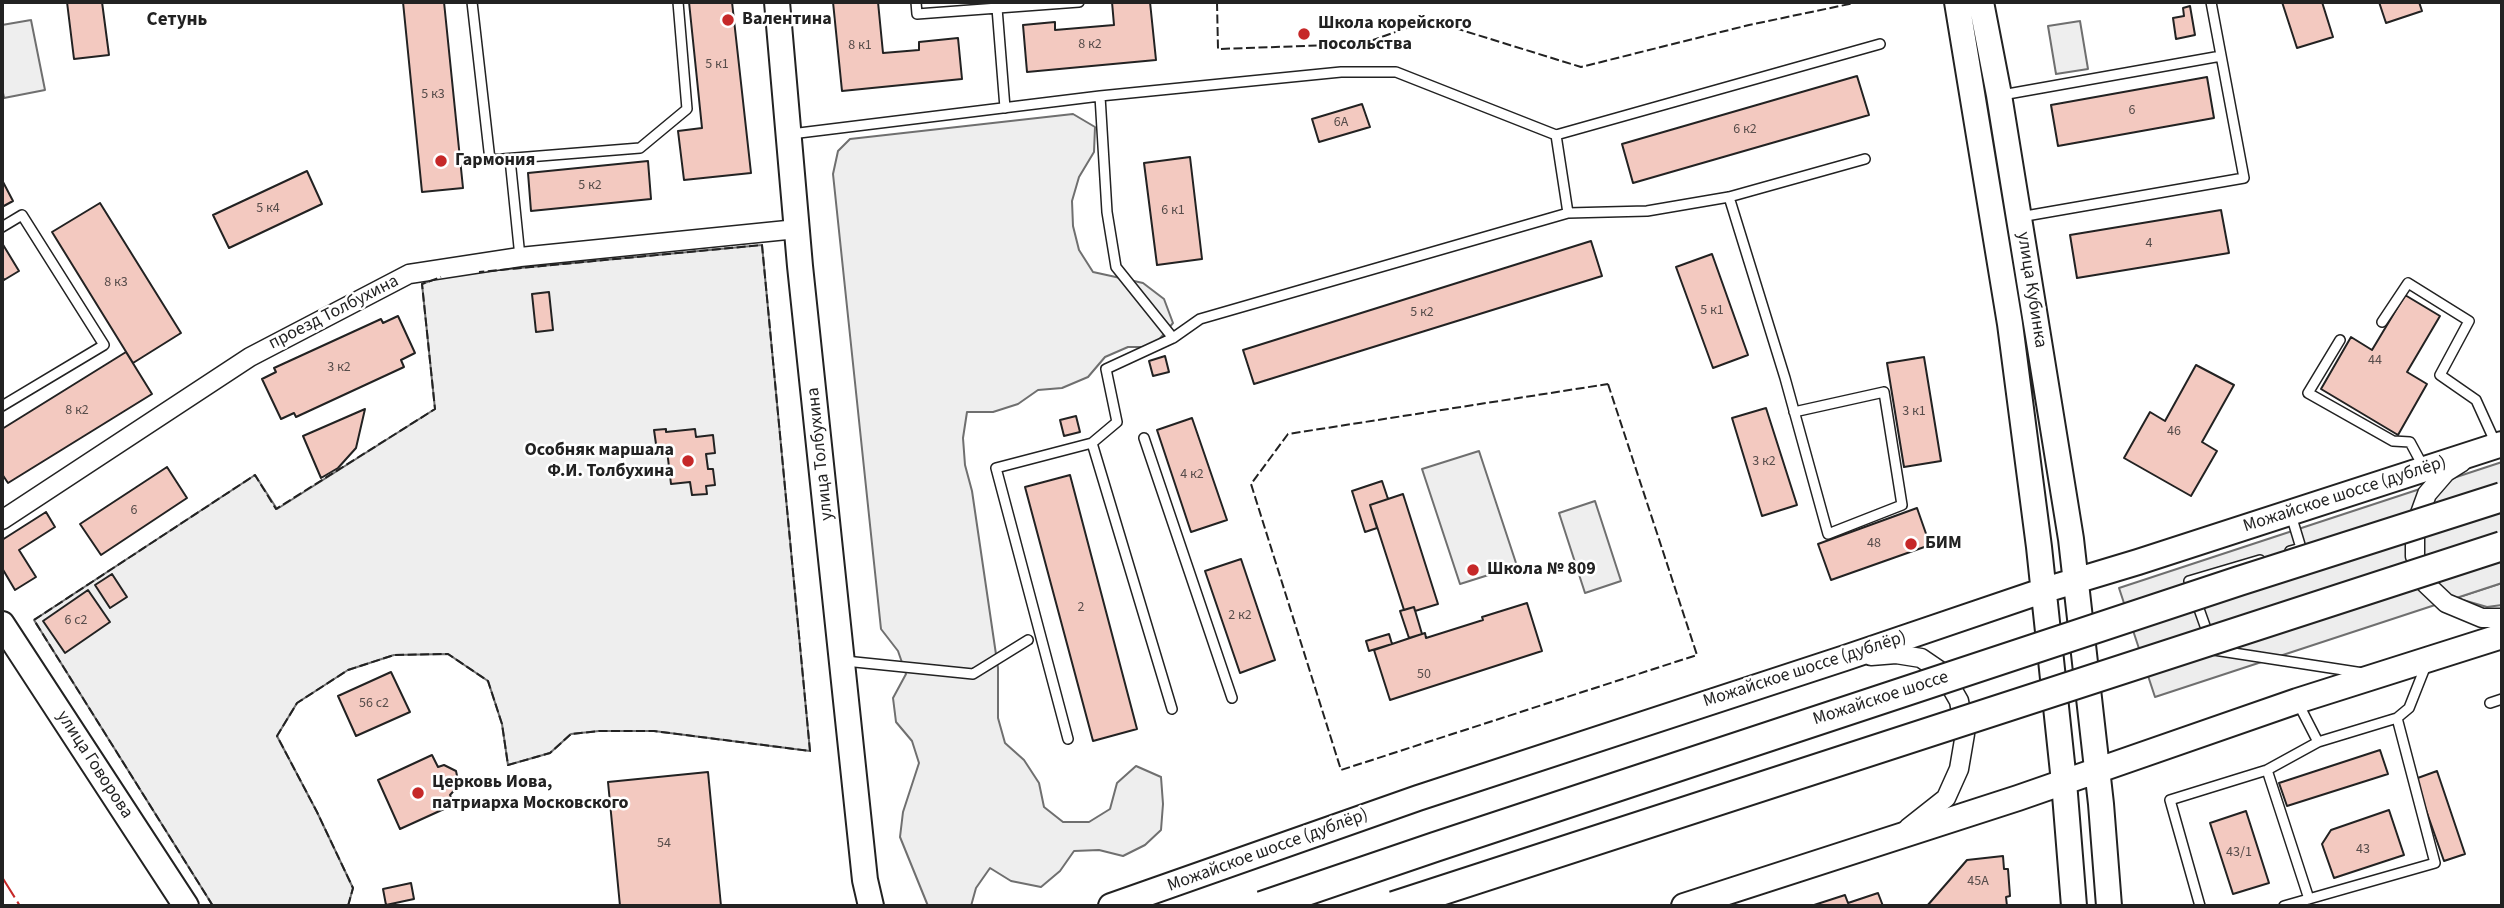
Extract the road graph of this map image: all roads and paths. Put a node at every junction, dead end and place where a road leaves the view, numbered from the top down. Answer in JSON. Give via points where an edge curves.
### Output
{"nodes":[{"id":1,"x":472,"y":2,"type":"edge"},
{"id":2,"x":678,"y":2,"type":"edge"},
{"id":3,"x":777,"y":2,"type":"edge"},
{"id":4,"x":916,"y":2,"type":"edge"},
{"id":5,"x":1079,"y":2,"type":"edge"},
{"id":6,"x":1957,"y":2,"type":"edge"},
{"id":7,"x":1981,"y":2,"type":"edge"},
{"id":8,"x":2211,"y":2,"type":"edge"},
{"id":9,"x":997,"y":8,"type":"junction"},
{"id":10,"x":1880,"y":44,"type":"dead end"},
{"id":11,"x":2221,"y":56,"type":"junction"},
{"id":12,"x":1999,"y":95,"type":"junction"},
{"id":13,"x":1100,"y":96,"type":"junction"},
{"id":14,"x":1005,"y":108,"type":"junction"},
{"id":15,"x":789,"y":134,"type":"junction"},
{"id":16,"x":1556,"y":135,"type":"junction"},
{"id":17,"x":510,"y":159,"type":"junction"},
{"id":18,"x":1865,"y":159,"type":"dead end"},
{"id":19,"x":1729,"y":197,"type":"junction"},
{"id":20,"x":1568,"y":213,"type":"junction"},
{"id":21,"x":2019,"y":217,"type":"junction"},
{"id":22,"x":2,"y":227,"type":"edge"},
{"id":23,"x":797,"y":229,"type":"junction"},
{"id":24,"x":520,"y":257,"type":"junction"},
{"id":25,"x":2382,"y":322,"type":"dead end"},
{"id":26,"x":1173,"y":338,"type":"junction"},
{"id":27,"x":2340,"y":340,"type":"dead end"},
{"id":28,"x":2,"y":405,"type":"edge"},
{"id":29,"x":1794,"y":412,"type":"junction"},
{"id":30,"x":1144,"y":438,"type":"dead end"},
{"id":31,"x":1092,"y":443,"type":"junction"},
{"id":32,"x":2493,"y":447,"type":"edge"},
{"id":33,"x":2425,"y":470,"type":"junction"},
{"id":34,"x":2502,"y":497,"type":"edge"},
{"id":35,"x":2290,"y":513,"type":"junction"},
{"id":36,"x":2,"y":520,"type":"edge"},
{"id":37,"x":2502,"y":546,"type":"edge"},
{"id":38,"x":2077,"y":579,"type":"junction"},
{"id":39,"x":2045,"y":590,"type":"junction"},
{"id":40,"x":2502,"y":618,"type":"edge"},
{"id":41,"x":2,"y":624,"type":"edge"},
{"id":42,"x":2502,"y":636,"type":"edge"},
{"id":43,"x":1028,"y":640,"type":"dead end"},
{"id":44,"x":1845,"y":659,"type":"junction"},
{"id":45,"x":843,"y":660,"type":"junction"},
{"id":46,"x":2428,"y":660,"type":"junction"},
{"id":47,"x":2380,"y":675,"type":"junction"},
{"id":48,"x":1232,"y":698,"type":"dead end"},
{"id":49,"x":2502,"y":699,"type":"edge"},
{"id":50,"x":2297,"y":701,"type":"junction"},
{"id":51,"x":2490,"y":703,"type":"dead end"},
{"id":52,"x":1172,"y":709,"type":"dead end"},
{"id":53,"x":2397,"y":718,"type":"junction"},
{"id":54,"x":1068,"y":739,"type":"dead end"},
{"id":55,"x":2318,"y":742,"type":"junction"},
{"id":56,"x":2267,"y":770,"type":"junction"},
{"id":57,"x":2097,"y":771,"type":"junction"},
{"id":58,"x":2064,"y":782,"type":"junction"},
{"id":59,"x":1890,"y":840,"type":"junction"},
{"id":60,"x":2309,"y":900,"type":"junction"},
{"id":61,"x":186,"y":906,"type":"edge"},
{"id":62,"x":871,"y":906,"type":"edge"},
{"id":63,"x":1111,"y":906,"type":"edge"},
{"id":64,"x":1262,"y":906,"type":"edge"},
{"id":65,"x":1394,"y":906,"type":"edge"},
{"id":66,"x":1684,"y":906,"type":"edge"},
{"id":67,"x":2074,"y":906,"type":"edge"},
{"id":68,"x":2109,"y":906,"type":"edge"},
{"id":69,"x":2200,"y":906,"type":"edge"},
{"id":70,"x":2284,"y":906,"type":"edge"}],
"edges":[{"from":1,"to":17,"type":"lane","via":[[490,160]]},
{"from":2,"to":17,"type":"lane","via":[[687,109],[640,148]]},
{"from":3,"to":15,"type":"main road","name":"улица Толбухина"},
{"from":4,"to":9,"type":"lane","via":[[917,14]]},
{"from":5,"to":9,"type":"lane"},
{"from":6,"to":39,"type":"main road","via":[[2010,324]]},
{"from":7,"to":12,"type":"main road","name":"улица Кубинка"},
{"from":8,"to":11,"type":"lane"},
{"from":9,"to":14,"type":"lane"},
{"from":10,"to":16,"type":"lane"},
{"from":11,"to":12,"type":"lane"},
{"from":11,"to":21,"type":"lane","via":[[2244,178]]},
{"from":12,"to":21,"type":"main road","name":"улица Кубинка"},
{"from":13,"to":14,"type":"lane"},
{"from":13,"to":16,"type":"lane","via":[[1341,72],[1396,72]]},
{"from":13,"to":26,"type":"lane","via":[[1107,212],[1116,267]]},
{"from":14,"to":15,"type":"lane"},
{"from":15,"to":23,"type":"main road","name":"улица Толбухина"},
{"from":16,"to":20,"type":"lane"},
{"from":17,"to":24,"type":"lane"},
{"from":18,"to":19,"type":"lane"},
{"from":19,"to":20,"type":"lane","via":[[1647,211]]},
{"from":19,"to":29,"type":"lane"},
{"from":20,"to":26,"type":"lane","via":[[1200,319]]},
{"from":21,"to":38,"type":"main road","name":"улица Кубинка"},
{"from":22,"to":28,"type":"lane","via":[[22,215],[104,345]]},
{"from":23,"to":24,"type":"street","name":"проезд Толбухина"},
{"from":23,"to":45,"type":"main road","name":"улица Толбухина"},
{"from":24,"to":36,"type":"street","name":"проезд Толбухина","via":[[409,274],[250,357]]},
{"from":25,"to":32,"type":"lane","via":[[2408,283],[2469,321],[2440,375],[2476,400]]},
{"from":26,"to":31,"type":"lane","via":[[1107,369],[1117,422]]},
{"from":27,"to":33,"type":"lane","via":[[2308,393],[2393,441],[2410,442]]},
{"from":29,"to":29,"type":"lane","via":[[1828,534],[1902,505],[1884,392]]},
{"from":30,"to":48,"type":"lane"},
{"from":31,"to":52,"type":"lane"},
{"from":31,"to":54,"type":"lane","via":[[996,468]]},
{"from":32,"to":33,"type":"main road","name":"Можайское шоссе (дублёр)"},
{"from":32,"to":40,"type":"street","via":[[2446,472],[2427,494],[2415,527],[2415,556],[2426,584],[2446,603],[2482,618]]},
{"from":33,"to":35,"type":"main road","name":"Можайское шоссе (дублёр)"},
{"from":34,"to":64,"type":"main road","name":"Можайское шоссе","bridge":true},
{"from":35,"to":38,"type":"main road","name":"Можайское шоссе (дублёр)"},
{"from":35,"to":47,"type":"lane","via":[[2301,548],[2189,581],[2214,650]]},
{"from":37,"to":65,"type":"main road","bridge":true},
{"from":38,"to":39,"type":"main road","name":"Можайское шоссе (дублёр)"},
{"from":38,"to":57,"type":"main road","name":"улица Кубинка"},
{"from":39,"to":44,"type":"main road","name":"Можайское шоссе (дублёр)"},
{"from":39,"to":58,"type":"main road"},
{"from":41,"to":61,"type":"main road","name":"улица Говорова"},
{"from":42,"to":46,"type":"main road"},
{"from":43,"to":45,"type":"lane","via":[[973,674]]},
{"from":44,"to":59,"type":"street","via":[[1896,654],[1921,659],[1943,673],[1959,701],[1965,734],[1959,769],[1946,797]]},
{"from":44,"to":63,"type":"main road","name":"Можайское шоссе (дублёр)","via":[[1418,798]]},
{"from":45,"to":62,"type":"main road","name":"улица Толбухина"},
{"from":46,"to":47,"type":"main road"},
{"from":46,"to":53,"type":"lane","via":[[2409,708]]},
{"from":47,"to":50,"type":"main road"},
{"from":49,"to":51,"type":"lane"},
{"from":50,"to":55,"type":"lane"},
{"from":50,"to":57,"type":"main road"},
{"from":53,"to":55,"type":"lane"},
{"from":53,"to":60,"type":"lane","via":[[2435,863]]},
{"from":55,"to":56,"type":"lane"},
{"from":56,"to":60,"type":"lane"},
{"from":56,"to":69,"type":"lane","via":[[2169,800]]},
{"from":57,"to":58,"type":"main road"},
{"from":57,"to":68,"type":"main road","name":"улица Кубинка"},
{"from":58,"to":59,"type":"main road"},
{"from":58,"to":67,"type":"main road"},
{"from":59,"to":66,"type":"main road"},
{"from":60,"to":70,"type":"lane"}]}
